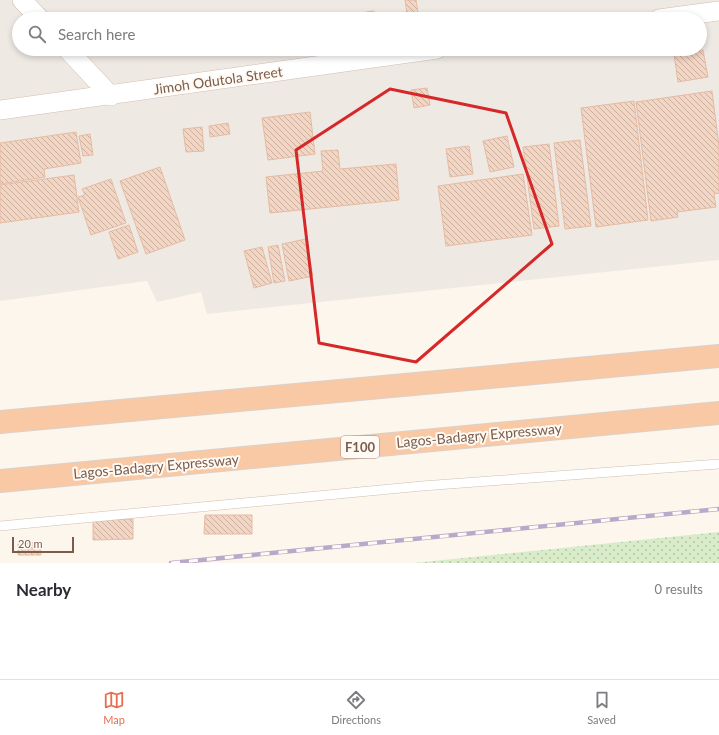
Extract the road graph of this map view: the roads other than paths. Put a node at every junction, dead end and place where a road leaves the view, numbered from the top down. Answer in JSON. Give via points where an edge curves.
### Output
{"nodes":[{"id":1,"x":22,"y":0,"type":"edge"},
{"id":2,"x":719,"y":11,"type":"edge"},
{"id":3,"x":33,"y":12,"type":"edge"},
{"id":4,"x":707,"y":13,"type":"edge"},
{"id":5,"x":74,"y":56,"type":"edge"},
{"id":6,"x":388,"y":56,"type":"edge"},
{"id":7,"x":111,"y":96,"type":"junction"},
{"id":8,"x":0,"y":110,"type":"edge"},
{"id":9,"x":719,"y":356,"type":"edge"},
{"id":10,"x":719,"y":412,"type":"edge"},
{"id":11,"x":0,"y":422,"type":"edge"},
{"id":12,"x":719,"y":464,"type":"edge"},
{"id":13,"x":0,"y":481,"type":"edge"},
{"id":14,"x":0,"y":526,"type":"edge"}],
"edges":[{"from":1,"to":3,"type":"street"},
{"from":2,"to":4,"type":"street"},
{"from":5,"to":7,"type":"street"},
{"from":6,"to":7,"type":"street","name":"Jimoh Odutola Street"},
{"from":7,"to":8,"type":"street","name":"Jimoh Odutola Street"},
{"from":9,"to":11,"type":"highway"},
{"from":10,"to":13,"type":"highway","name":"Lagos-Badagry Expressway","number":"F100"},
{"from":12,"to":14,"type":"lane","via":[[422,486]]}]}
